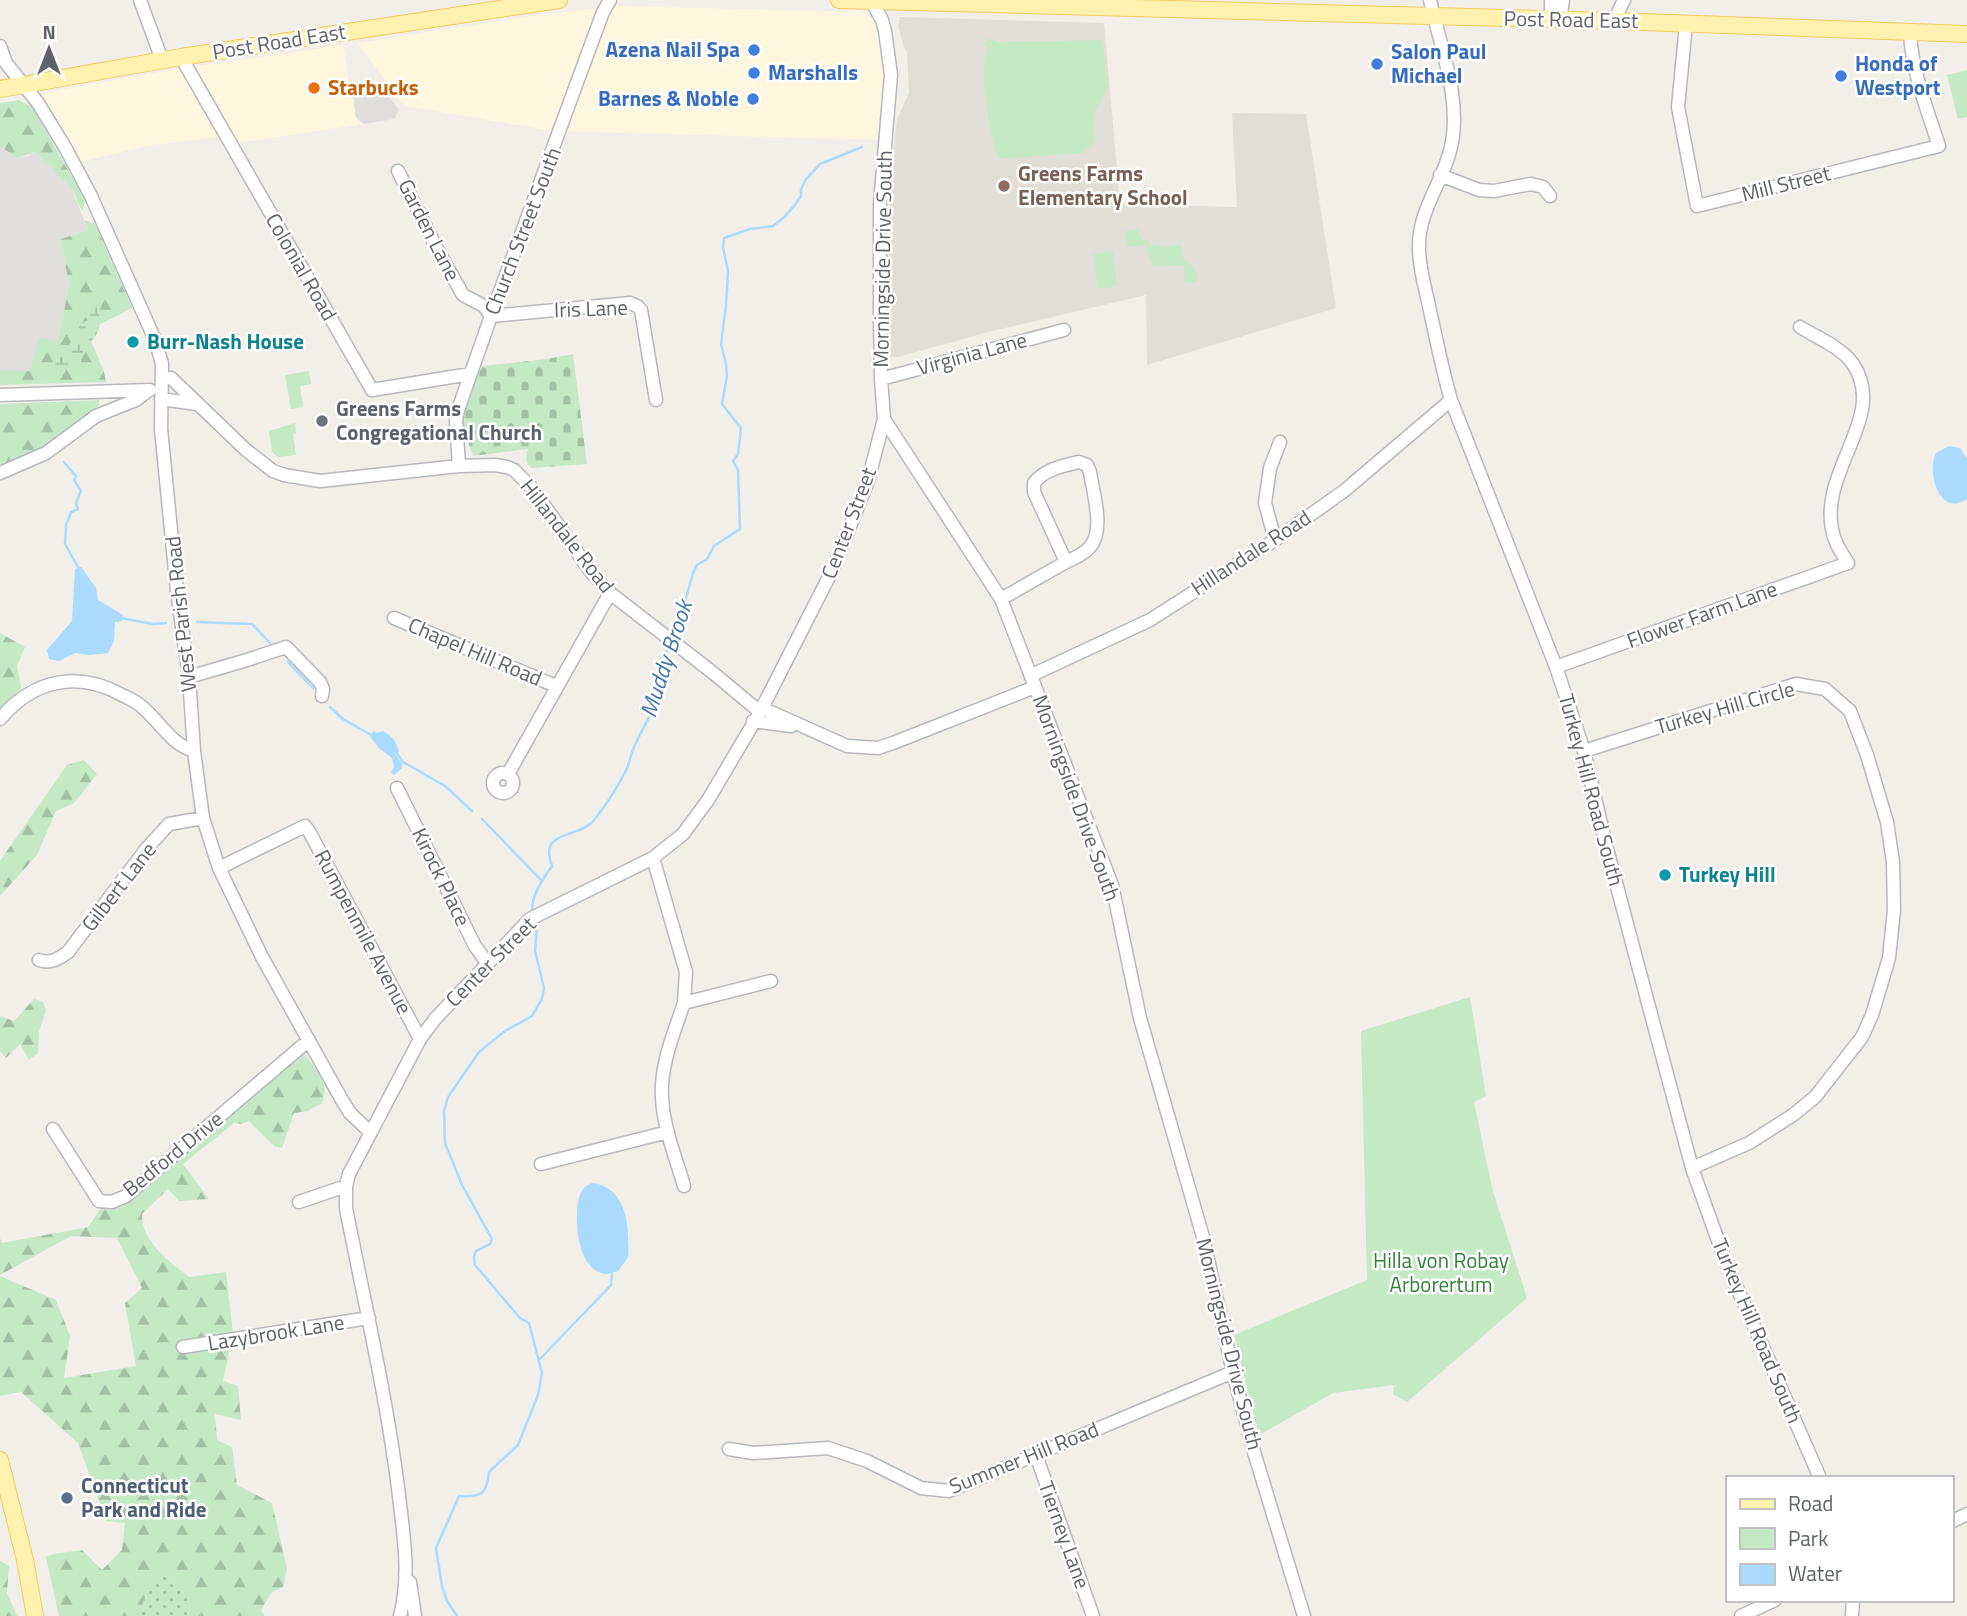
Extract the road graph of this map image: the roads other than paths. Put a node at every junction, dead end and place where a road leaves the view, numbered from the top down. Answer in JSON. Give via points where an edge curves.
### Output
{"nodes":[{"id":1,"x":140,"y":0,"type":"edge"},
{"id":2,"x":559,"y":0,"type":"edge"},
{"id":3,"x":610,"y":0,"type":"edge"},
{"id":4,"x":839,"y":0,"type":"edge"},
{"id":5,"x":1430,"y":0,"type":"edge"},
{"id":6,"x":1551,"y":0,"type":"edge"},
{"id":7,"x":1563,"y":0,"type":"edge"},
{"id":8,"x":1625,"y":0,"type":"edge"},
{"id":9,"x":872,"y":1,"type":"edge"},
{"id":10,"x":1434,"y":16,"type":"junction"},
{"id":11,"x":1556,"y":20,"type":"junction"},
{"id":12,"x":1614,"y":21,"type":"junction"},
{"id":13,"x":1686,"y":24,"type":"junction"},
{"id":14,"x":1910,"y":33,"type":"junction"},
{"id":15,"x":1967,"y":34,"type":"edge"},
{"id":16,"x":0,"y":46,"type":"edge"},
{"id":17,"x":181,"y":57,"type":"junction"},
{"id":18,"x":162,"y":60,"type":"junction"},
{"id":19,"x":23,"y":85,"type":"junction"},
{"id":20,"x":0,"y":89,"type":"edge"},
{"id":21,"x":398,"y":171,"type":"dead end"},
{"id":22,"x":1440,"y":175,"type":"junction"},
{"id":23,"x":1550,"y":196,"type":"dead end"},
{"id":24,"x":491,"y":316,"type":"junction"},
{"id":25,"x":1800,"y":327,"type":"dead end"},
{"id":26,"x":1064,"y":330,"type":"dead end"},
{"id":27,"x":470,"y":374,"type":"junction"},
{"id":28,"x":881,"y":379,"type":"junction"},
{"id":29,"x":159,"y":389,"type":"junction"},
{"id":30,"x":0,"y":395,"type":"edge"},
{"id":31,"x":656,"y":400,"type":"dead end"},
{"id":32,"x":1451,"y":400,"type":"junction"},
{"id":33,"x":197,"y":404,"type":"junction"},
{"id":34,"x":884,"y":419,"type":"junction"},
{"id":35,"x":1280,"y":442,"type":"dead end"},
{"id":36,"x":459,"y":466,"type":"junction"},
{"id":37,"x":0,"y":473,"type":"edge"},
{"id":38,"x":1275,"y":540,"type":"junction"},
{"id":39,"x":1066,"y":562,"type":"junction"},
{"id":40,"x":610,"y":593,"type":"junction"},
{"id":41,"x":1001,"y":599,"type":"junction"},
{"id":42,"x":394,"y":618,"type":"dead end"},
{"id":43,"x":1556,"y":667,"type":"junction"},
{"id":44,"x":189,"y":677,"type":"junction"},
{"id":45,"x":1033,"y":681,"type":"junction"},
{"id":46,"x":556,"y":686,"type":"junction"},
{"id":47,"x":322,"y":696,"type":"dead end"},
{"id":48,"x":758,"y":714,"type":"junction"},
{"id":49,"x":0,"y":719,"type":"edge"},
{"id":50,"x":194,"y":751,"type":"junction"},
{"id":51,"x":1584,"y":751,"type":"junction"},
{"id":52,"x":508,"y":774,"type":"dead end"},
{"id":53,"x":397,"y":788,"type":"dead end"},
{"id":54,"x":202,"y":818,"type":"junction"},
{"id":55,"x":653,"y":858,"type":"junction"},
{"id":56,"x":219,"y":868,"type":"junction"},
{"id":57,"x":39,"y":960,"type":"dead end"},
{"id":58,"x":488,"y":964,"type":"junction"},
{"id":59,"x":771,"y":981,"type":"dead end"},
{"id":60,"x":684,"y":1003,"type":"junction"},
{"id":61,"x":420,"y":1039,"type":"junction"},
{"id":62,"x":309,"y":1041,"type":"junction"},
{"id":63,"x":54,"y":1129,"type":"dead end"},
{"id":64,"x":370,"y":1132,"type":"junction"},
{"id":65,"x":668,"y":1132,"type":"junction"},
{"id":66,"x":541,"y":1164,"type":"dead end"},
{"id":67,"x":1692,"y":1168,"type":"junction"},
{"id":68,"x":346,"y":1186,"type":"junction"},
{"id":69,"x":684,"y":1186,"type":"dead end"},
{"id":70,"x":299,"y":1202,"type":"dead end"},
{"id":71,"x":369,"y":1318,"type":"junction"},
{"id":72,"x":183,"y":1348,"type":"dead end"},
{"id":73,"x":1234,"y":1372,"type":"junction"},
{"id":74,"x":729,"y":1449,"type":"dead end"},
{"id":75,"x":1036,"y":1455,"type":"junction"},
{"id":76,"x":0,"y":1460,"type":"edge"},
{"id":77,"x":1819,"y":1476,"type":"edge"},
{"id":78,"x":25,"y":1560,"type":"junction"},
{"id":79,"x":406,"y":1566,"type":"junction"},
{"id":80,"x":1771,"y":1602,"type":"edge"},
{"id":81,"x":35,"y":1616,"type":"edge"},
{"id":82,"x":46,"y":1616,"type":"edge"},
{"id":83,"x":400,"y":1616,"type":"edge"},
{"id":84,"x":415,"y":1616,"type":"edge"},
{"id":85,"x":1093,"y":1616,"type":"edge"},
{"id":86,"x":1304,"y":1616,"type":"edge"},
{"id":87,"x":1741,"y":1616,"type":"edge"}],
"edges":[{"from":1,"to":18,"type":"street"},
{"from":2,"to":17,"type":"main road","name":"Post Road East"},
{"from":3,"to":24,"type":"street","name":"Church Street South"},
{"from":4,"to":9,"type":"main road","name":"Post Road East"},
{"from":5,"to":10,"type":"street","name":"Turkey Hill Road South"},
{"from":6,"to":11,"type":"street"},
{"from":7,"to":11,"type":"street"},
{"from":8,"to":12,"type":"street"},
{"from":9,"to":10,"type":"main road","name":"Post Road East"},
{"from":9,"to":28,"type":"street","name":"Morningside Drive South","via":[[882,19],[891,75],[880,204]]},
{"from":10,"to":11,"type":"main road","name":"Post Road East"},
{"from":10,"to":22,"type":"street","name":"Turkey Hill Road South","via":[[1454,117],[1452,145]]},
{"from":11,"to":12,"type":"main road","name":"Post Road East"},
{"from":12,"to":13,"type":"main road","name":"Post Road East"},
{"from":13,"to":14,"type":"main road","name":"Post Road East"},
{"from":13,"to":14,"type":"street","name":"Mill Street","via":[[1678,107],[1697,206],[1940,146],[1920,89]]},
{"from":14,"to":15,"type":"main road","name":"Post Road East"},
{"from":16,"to":19,"type":"street","name":"West Parish Road"},
{"from":17,"to":18,"type":"main road","name":"Post Road East"},
{"from":17,"to":27,"type":"street","name":"Colonial Road","via":[[372,390]]},
{"from":18,"to":19,"type":"main road","name":"Post Road East"},
{"from":19,"to":20,"type":"main road","name":"Post Road East"},
{"from":19,"to":29,"type":"street","name":"West Parish Road","via":[[91,195],[156,342]]},
{"from":21,"to":24,"type":"street","name":"Garden Lane","via":[[463,295],[484,306]]},
{"from":22,"to":23,"type":"street","via":[[1479,190],[1531,184],[1543,187]]},
{"from":22,"to":32,"type":"street","name":"Turkey Hill Road South","via":[[1424,212],[1419,249]]},
{"from":24,"to":27,"type":"street","name":"Church Street South"},
{"from":24,"to":31,"type":"street","name":"Iris Lane","via":[[637,306]]},
{"from":25,"to":43,"type":"street","name":"Flower Farm Lane","via":[[1852,363],[1864,392],[1863,408],[1832,495],[1832,528],[1848,563]]},
{"from":26,"to":28,"type":"street","name":"Virginia Lane"},
{"from":27,"to":36,"type":"street","name":"Church Street South","via":[[456,420]]},
{"from":28,"to":34,"type":"street","name":"Morningside Drive South"},
{"from":29,"to":30,"type":"street"},
{"from":29,"to":33,"type":"street"},
{"from":29,"to":33,"type":"street","name":"Hillandale Road","via":[[171,378]]},
{"from":29,"to":37,"type":"street","via":[[96,416],[46,453]]},
{"from":29,"to":44,"type":"street","name":"West Parish Road","via":[[172,548]]},
{"from":32,"to":38,"type":"street","name":"Hillandale Road","via":[[1344,491]]},
{"from":32,"to":43,"type":"street","name":"Turkey Hill Road South"},
{"from":33,"to":36,"type":"street","name":"Hillandale Road","via":[[273,471],[294,478],[336,480]]},
{"from":34,"to":41,"type":"street","name":"Morningside Drive South"},
{"from":34,"to":48,"type":"street","name":"Center Street","via":[[868,481],[833,569]]},
{"from":35,"to":38,"type":"street","via":[[1270,467],[1265,503]]},
{"from":36,"to":40,"type":"street","name":"Hillandale Road","via":[[495,465],[522,476]]},
{"from":38,"to":45,"type":"street","name":"Hillandale Road","via":[[1150,620]]},
{"from":39,"to":39,"type":"street","via":[[1091,547],[1099,528],[1090,472],[1079,462],[1049,471],[1034,483]]},
{"from":39,"to":41,"type":"street"},
{"from":40,"to":46,"type":"street","name":"Chapel Hill Road"},
{"from":40,"to":48,"type":"street","name":"Hillandale Road"},
{"from":41,"to":45,"type":"street","name":"Morningside Drive South"},
{"from":42,"to":46,"type":"street","name":"Chapel Hill Road"},
{"from":43,"to":51,"type":"street","name":"Turkey Hill Road South"},
{"from":44,"to":47,"type":"street","via":[[286,647],[320,682]]},
{"from":44,"to":50,"type":"street","name":"West Parish Road"},
{"from":45,"to":48,"type":"street","name":"Hillandale Road","via":[[878,747],[847,746]]},
{"from":45,"to":73,"type":"street","name":"Morningside Drive South","via":[[1112,885],[1140,1018],[1203,1237]]},
{"from":46,"to":52,"type":"street","name":"Chapel Hill Road"},
{"from":48,"to":55,"type":"street","name":"Center Street","via":[[708,800],[683,834]]},
{"from":49,"to":50,"type":"street","via":[[29,693],[80,680],[107,687],[141,705],[182,748]]},
{"from":50,"to":54,"type":"street","name":"West Parish Road"},
{"from":51,"to":67,"type":"street","name":"Turkey Hill Road South"},
{"from":51,"to":67,"type":"street","name":"Turkey Hill Circle","via":[[1796,684],[1825,689],[1850,711],[1887,822],[1894,862],[1894,910],[1886,970],[1861,1037],[1815,1097],[1793,1115],[1749,1143]]},
{"from":53,"to":58,"type":"street","name":"Kirock Place"},
{"from":54,"to":56,"type":"street","name":"West Parish Road"},
{"from":54,"to":57,"type":"street","name":"Gilbert Lane","via":[[169,824],[68,952],[48,962]]},
{"from":55,"to":58,"type":"street","name":"Center Street","via":[[534,916]]},
{"from":55,"to":60,"type":"street","via":[[686,972]]},
{"from":56,"to":61,"type":"street","name":"Rumpenmile Avenue","via":[[304,826]]},
{"from":56,"to":62,"type":"street","name":"West Parish Road","via":[[261,957]]},
{"from":58,"to":61,"type":"street","name":"Center Street"},
{"from":59,"to":60,"type":"street"},
{"from":60,"to":65,"type":"street","via":[[664,1064],[662,1097]]},
{"from":61,"to":64,"type":"street","name":"Center Street"},
{"from":62,"to":63,"type":"street","name":"Bedford Drive","via":[[126,1196],[112,1202],[99,1201]]},
{"from":62,"to":64,"type":"street","name":"West Parish Road","via":[[346,1106]]},
{"from":64,"to":68,"type":"street","name":"Center Street"},
{"from":65,"to":66,"type":"street"},
{"from":65,"to":69,"type":"street"},
{"from":67,"to":77,"type":"street","name":"Turkey Hill Road South","via":[[1725,1260]]},
{"from":68,"to":70,"type":"street"},
{"from":68,"to":71,"type":"street","name":"Center Street","via":[[346,1208]]},
{"from":71,"to":72,"type":"street","name":"Lazybrook Lane"},
{"from":71,"to":79,"type":"street","name":"Center Street","via":[[389,1423]]},
{"from":73,"to":75,"type":"street","name":"Summer Hill Road"},
{"from":73,"to":86,"type":"street","name":"Morningside Drive South"},
{"from":74,"to":75,"type":"street","name":"Summer Hill Road","via":[[753,1453],[828,1448],[867,1461],[920,1488],[949,1492]]},
{"from":75,"to":85,"type":"street","name":"Tierney Lane"},
{"from":76,"to":78,"type":"main road"},
{"from":78,"to":81,"type":"main road"},
{"from":78,"to":82,"type":"main road"},
{"from":79,"to":83,"type":"street","name":"Center Street"},
{"from":79,"to":84,"type":"street","name":"Center Street"},
{"from":80,"to":87,"type":"street"}]}
